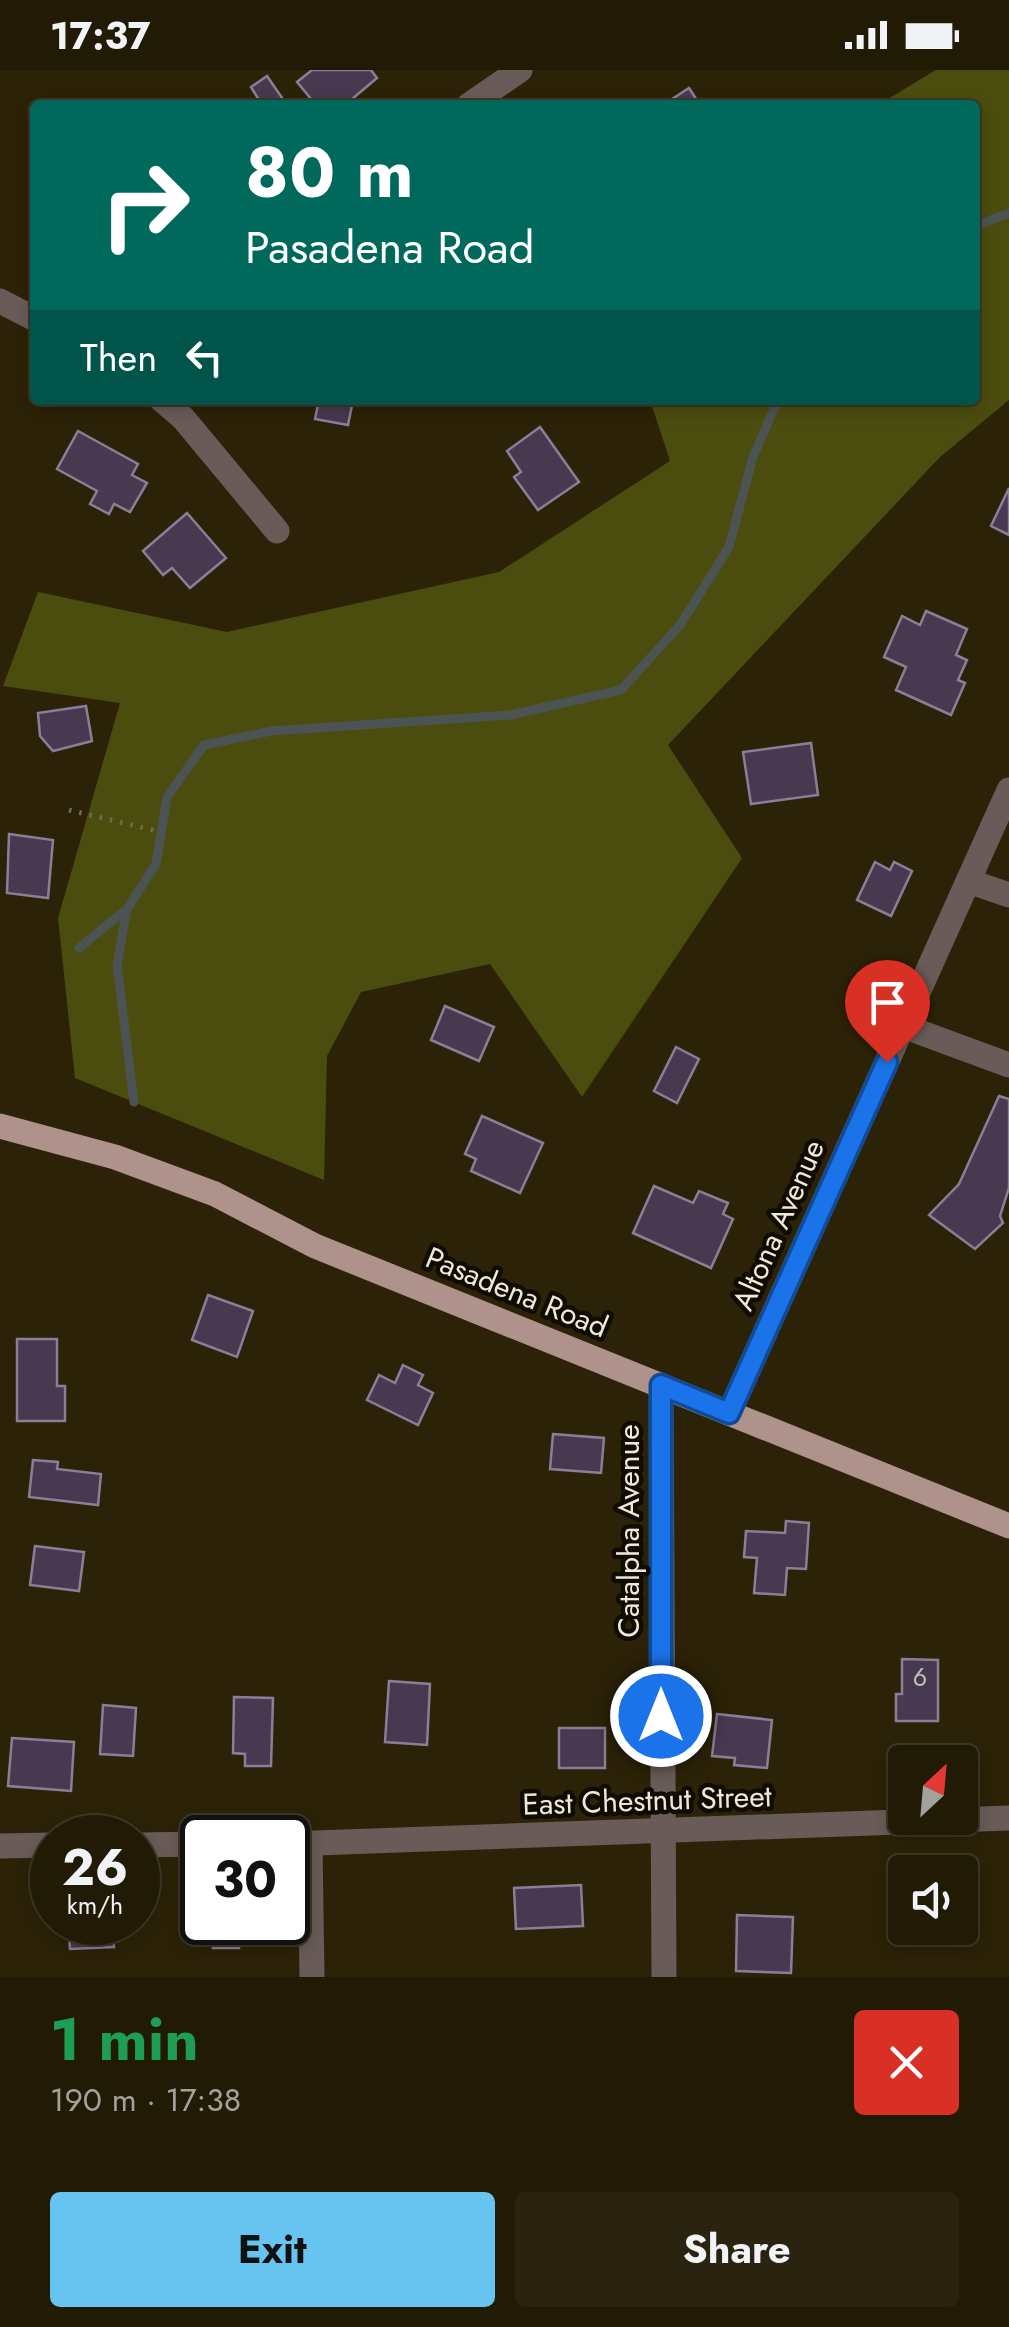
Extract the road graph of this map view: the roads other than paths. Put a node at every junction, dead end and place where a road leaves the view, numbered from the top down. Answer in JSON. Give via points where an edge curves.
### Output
{"nodes":[{"id":1,"x":520,"y":70,"type":"edge"},
{"id":2,"x":476,"y":100,"type":"edge"},
{"id":3,"x":0,"y":301,"type":"edge"},
{"id":4,"x":30,"y":316,"type":"edge"},
{"id":5,"x":168,"y":405,"type":"edge"},
{"id":6,"x":278,"y":532,"type":"dead end"},
{"id":7,"x":1009,"y":790,"type":"edge"},
{"id":8,"x":968,"y":880,"type":"junction"},
{"id":9,"x":1009,"y":895,"type":"edge"},
{"id":10,"x":903,"y":1026,"type":"junction"},
{"id":11,"x":1009,"y":1064,"type":"edge"},
{"id":12,"x":0,"y":1126,"type":"edge"},
{"id":13,"x":661,"y":1385,"type":"junction"},
{"id":14,"x":729,"y":1413,"type":"junction"},
{"id":15,"x":1009,"y":1526,"type":"edge"},
{"id":16,"x":1009,"y":1818,"type":"edge"},
{"id":17,"x":662,"y":1833,"type":"junction"},
{"id":18,"x":310,"y":1844,"type":"edge"},
{"id":19,"x":30,"y":1845,"type":"edge"},
{"id":20,"x":0,"y":1846,"type":"edge"},
{"id":21,"x":309,"y":1945,"type":"edge"},
{"id":22,"x":312,"y":1977,"type":"edge"},
{"id":23,"x":664,"y":1977,"type":"edge"}],
"edges":[{"from":1,"to":2,"type":"street"},
{"from":3,"to":4,"type":"street"},
{"from":5,"to":6,"type":"street"},
{"from":7,"to":8,"type":"street","name":"Altona Avenue"},
{"from":8,"to":9,"type":"street"},
{"from":8,"to":10,"type":"street","name":"Altona Avenue"},
{"from":10,"to":11,"type":"street"},
{"from":10,"to":14,"type":"street","name":"Altona Avenue"},
{"from":12,"to":13,"type":"main road","name":"Pasadena Road","via":[[216,1194],[314,1246]]},
{"from":13,"to":14,"type":"main road","name":"Pasadena Road"},
{"from":13,"to":17,"type":"street","name":"Catalpha Avenue"},
{"from":14,"to":15,"type":"main road","name":"Pasadena Road"},
{"from":16,"to":17,"type":"street","name":"East Chestnut Street"},
{"from":17,"to":18,"type":"street","name":"East Chestnut Street"},
{"from":17,"to":23,"type":"street","name":"Catalpha Avenue"},
{"from":19,"to":20,"type":"street"},
{"from":21,"to":22,"type":"street"}]}
